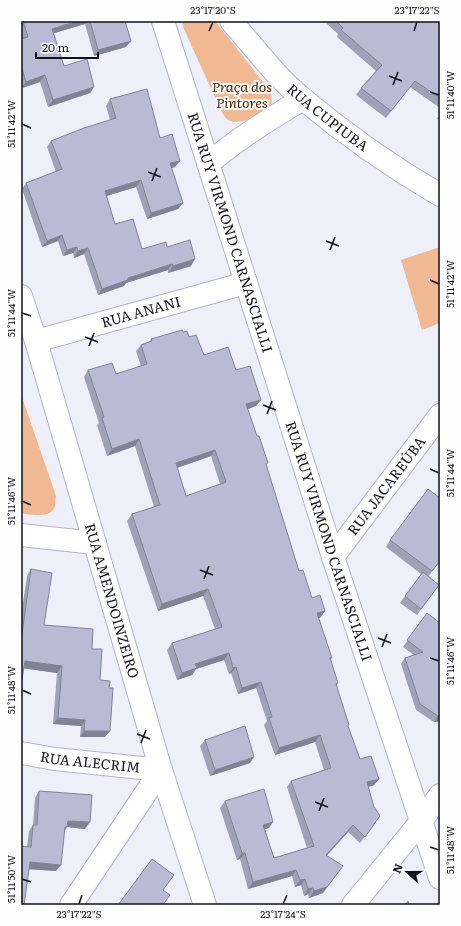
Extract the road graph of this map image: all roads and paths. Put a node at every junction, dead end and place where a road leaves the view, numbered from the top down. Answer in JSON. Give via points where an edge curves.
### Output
{"nodes":[{"id":1,"x":163,"y":21,"type":"edge"},
{"id":2,"x":231,"y":21,"type":"edge"},
{"id":3,"x":303,"y":99,"type":"junction"},
{"id":4,"x":208,"y":164,"type":"junction"},
{"id":5,"x":440,"y":195,"type":"edge"},
{"id":6,"x":246,"y":283,"type":"junction"},
{"id":7,"x":21,"y":296,"type":"edge"},
{"id":8,"x":36,"y":341,"type":"junction"},
{"id":9,"x":440,"y":416,"type":"edge"},
{"id":10,"x":21,"y":535,"type":"edge"},
{"id":11,"x":95,"y":543,"type":"junction"},
{"id":12,"x":333,"y":557,"type":"junction"},
{"id":13,"x":21,"y":753,"type":"edge"},
{"id":14,"x":160,"y":770,"type":"junction"},
{"id":15,"x":440,"y":795,"type":"edge"},
{"id":16,"x":422,"y":820,"type":"junction"},
{"id":17,"x":440,"y":878,"type":"edge"},
{"id":18,"x":71,"y":905,"type":"edge"},
{"id":19,"x":205,"y":905,"type":"edge"},
{"id":20,"x":354,"y":905,"type":"edge"}],
"edges":[{"from":1,"to":4,"type":"street","name":"RUA RUY VIRMOND CARNASCIALLI"},
{"from":2,"to":3,"type":"street","name":"RUA CUPIUBA"},
{"from":3,"to":4,"type":"street","via":[[254,129]]},
{"from":3,"to":5,"type":"street","name":"RUA CUPIUBA","via":[[404,174]]},
{"from":4,"to":6,"type":"street","name":"RUA RUY VIRMOND CARNASCIALLI"},
{"from":6,"to":8,"type":"street","name":"RUA ANANI"},
{"from":6,"to":12,"type":"street","name":"RUA RUY VIRMOND CARNASCIALLI"},
{"from":7,"to":8,"type":"street","name":"RUA AMENDOINZEIRO"},
{"from":8,"to":11,"type":"street","name":"RUA AMENDOINZEIRO"},
{"from":9,"to":12,"type":"street","name":"RUA JACAREÚBA"},
{"from":10,"to":11,"type":"street"},
{"from":11,"to":14,"type":"street","name":"RUA AMENDOINZEIRO"},
{"from":12,"to":16,"type":"street","name":"RUA RUY VIRMOND CARNASCIALLI"},
{"from":13,"to":14,"type":"street","name":"RUA ALECRIM"},
{"from":14,"to":18,"type":"street"},
{"from":14,"to":19,"type":"street","name":"RUA AMENDOINZEIRO"},
{"from":15,"to":16,"type":"street"},
{"from":16,"to":17,"type":"street","name":"RUA RUY VIRMOND CARNASCIALLI"},
{"from":16,"to":20,"type":"street"}]}
